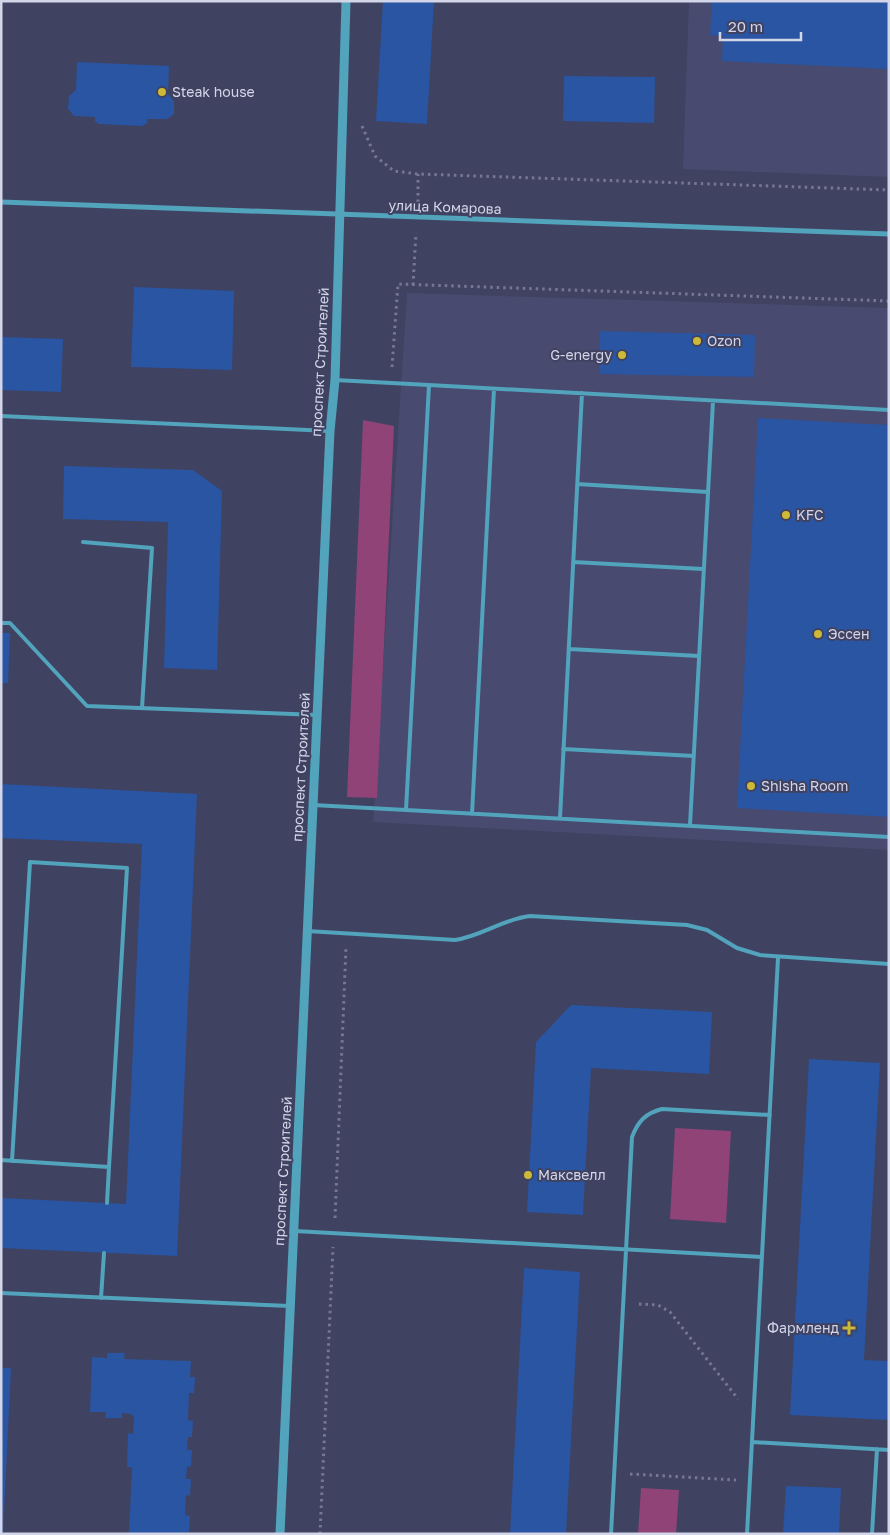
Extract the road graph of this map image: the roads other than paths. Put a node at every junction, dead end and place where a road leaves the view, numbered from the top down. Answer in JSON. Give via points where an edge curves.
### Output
{"nodes":[{"id":1,"x":346,"y":1,"type":"edge"},
{"id":2,"x":1,"y":202,"type":"edge"},
{"id":3,"x":340,"y":215,"type":"junction"},
{"id":4,"x":889,"y":234,"type":"edge"},
{"id":5,"x":335,"y":380,"type":"junction"},
{"id":6,"x":429,"y":385,"type":"junction"},
{"id":7,"x":494,"y":388,"type":"junction"},
{"id":8,"x":582,"y":393,"type":"junction"},
{"id":9,"x":713,"y":401,"type":"junction"},
{"id":10,"x":889,"y":410,"type":"edge"},
{"id":11,"x":1,"y":416,"type":"edge"},
{"id":12,"x":330,"y":431,"type":"junction"},
{"id":13,"x":577,"y":484,"type":"junction"},
{"id":14,"x":708,"y":492,"type":"junction"},
{"id":15,"x":83,"y":542,"type":"dead end"},
{"id":16,"x":573,"y":562,"type":"junction"},
{"id":17,"x":704,"y":569,"type":"junction"},
{"id":18,"x":1,"y":623,"type":"edge"},
{"id":19,"x":568,"y":649,"type":"junction"},
{"id":20,"x":699,"y":656,"type":"junction"},
{"id":21,"x":142,"y":708,"type":"junction"},
{"id":22,"x":317,"y":715,"type":"junction"},
{"id":23,"x":563,"y":749,"type":"junction"},
{"id":24,"x":694,"y":756,"type":"junction"},
{"id":25,"x":313,"y":805,"type":"junction"},
{"id":26,"x":406,"y":810,"type":"junction"},
{"id":27,"x":472,"y":814,"type":"junction"},
{"id":28,"x":560,"y":818,"type":"junction"},
{"id":29,"x":690,"y":826,"type":"junction"},
{"id":30,"x":889,"y":836,"type":"edge"},
{"id":31,"x":307,"y":931,"type":"junction"},
{"id":32,"x":778,"y":958,"type":"junction"},
{"id":33,"x":889,"y":964,"type":"edge"},
{"id":34,"x":770,"y":1115,"type":"junction"},
{"id":35,"x":1,"y":1160,"type":"edge"},
{"id":36,"x":12,"y":1161,"type":"junction"},
{"id":37,"x":109,"y":1167,"type":"junction"},
{"id":38,"x":107,"y":1203,"type":"dead end"},
{"id":39,"x":294,"y":1231,"type":"junction"},
{"id":40,"x":626,"y":1249,"type":"junction"},
{"id":41,"x":104,"y":1253,"type":"dead end"},
{"id":42,"x":762,"y":1257,"type":"junction"},
{"id":43,"x":1,"y":1293,"type":"edge"},
{"id":44,"x":101,"y":1298,"type":"junction"},
{"id":45,"x":290,"y":1306,"type":"junction"},
{"id":46,"x":752,"y":1442,"type":"junction"},
{"id":47,"x":877,"y":1449,"type":"junction"},
{"id":48,"x":889,"y":1450,"type":"edge"},
{"id":49,"x":280,"y":1534,"type":"edge"},
{"id":50,"x":611,"y":1534,"type":"edge"},
{"id":51,"x":748,"y":1534,"type":"edge"},
{"id":52,"x":872,"y":1534,"type":"edge"}],
"edges":[{"from":1,"to":3,"type":"street","name":"проспект Строителей"},
{"from":2,"to":3,"type":"street","name":"улица Комарова"},
{"from":3,"to":4,"type":"street","name":"улица Комарова"},
{"from":3,"to":5,"type":"street","name":"проспект Строителей"},
{"from":5,"to":6,"type":"lane"},
{"from":5,"to":12,"type":"street","name":"проспект Строителей"},
{"from":6,"to":7,"type":"lane"},
{"from":6,"to":26,"type":"lane"},
{"from":7,"to":8,"type":"lane"},
{"from":7,"to":27,"type":"lane"},
{"from":8,"to":9,"type":"lane"},
{"from":8,"to":13,"type":"lane"},
{"from":9,"to":10,"type":"lane"},
{"from":9,"to":14,"type":"lane"},
{"from":11,"to":12,"type":"lane"},
{"from":12,"to":22,"type":"street","name":"проспект Строителей"},
{"from":13,"to":14,"type":"lane"},
{"from":13,"to":16,"type":"lane"},
{"from":14,"to":17,"type":"lane"},
{"from":15,"to":21,"type":"lane","via":[[152,548]]},
{"from":16,"to":17,"type":"lane"},
{"from":16,"to":19,"type":"lane"},
{"from":17,"to":20,"type":"lane"},
{"from":18,"to":21,"type":"lane","via":[[10,624],[87,706]]},
{"from":19,"to":20,"type":"lane"},
{"from":19,"to":23,"type":"lane"},
{"from":20,"to":24,"type":"lane"},
{"from":21,"to":22,"type":"lane"},
{"from":22,"to":25,"type":"street","name":"проспект Строителей"},
{"from":23,"to":24,"type":"lane"},
{"from":23,"to":28,"type":"lane"},
{"from":24,"to":29,"type":"lane"},
{"from":25,"to":26,"type":"lane"},
{"from":25,"to":31,"type":"street","name":"проспект Строителей"},
{"from":26,"to":27,"type":"lane"},
{"from":27,"to":28,"type":"lane"},
{"from":28,"to":29,"type":"lane"},
{"from":29,"to":30,"type":"lane"},
{"from":31,"to":32,"type":"lane","via":[[455,940],[530,916],[687,924],[743,950]]},
{"from":31,"to":39,"type":"street","name":"проспект Строителей"},
{"from":32,"to":33,"type":"lane"},
{"from":32,"to":34,"type":"lane"},
{"from":34,"to":40,"type":"lane","via":[[662,1109],[643,1118],[632,1137]]},
{"from":34,"to":42,"type":"lane"},
{"from":35,"to":36,"type":"lane"},
{"from":36,"to":37,"type":"lane"},
{"from":36,"to":37,"type":"lane","via":[[30,862],[127,868]]},
{"from":37,"to":38,"type":"lane"},
{"from":39,"to":40,"type":"lane"},
{"from":39,"to":45,"type":"street","name":"проспект Строителей"},
{"from":40,"to":42,"type":"lane"},
{"from":40,"to":50,"type":"lane"},
{"from":41,"to":44,"type":"lane"},
{"from":42,"to":46,"type":"lane"},
{"from":43,"to":44,"type":"lane"},
{"from":44,"to":45,"type":"lane"},
{"from":45,"to":49,"type":"street","name":"проспект Строителей"},
{"from":46,"to":47,"type":"lane"},
{"from":46,"to":51,"type":"lane"},
{"from":47,"to":48,"type":"lane"},
{"from":47,"to":52,"type":"lane"}]}
